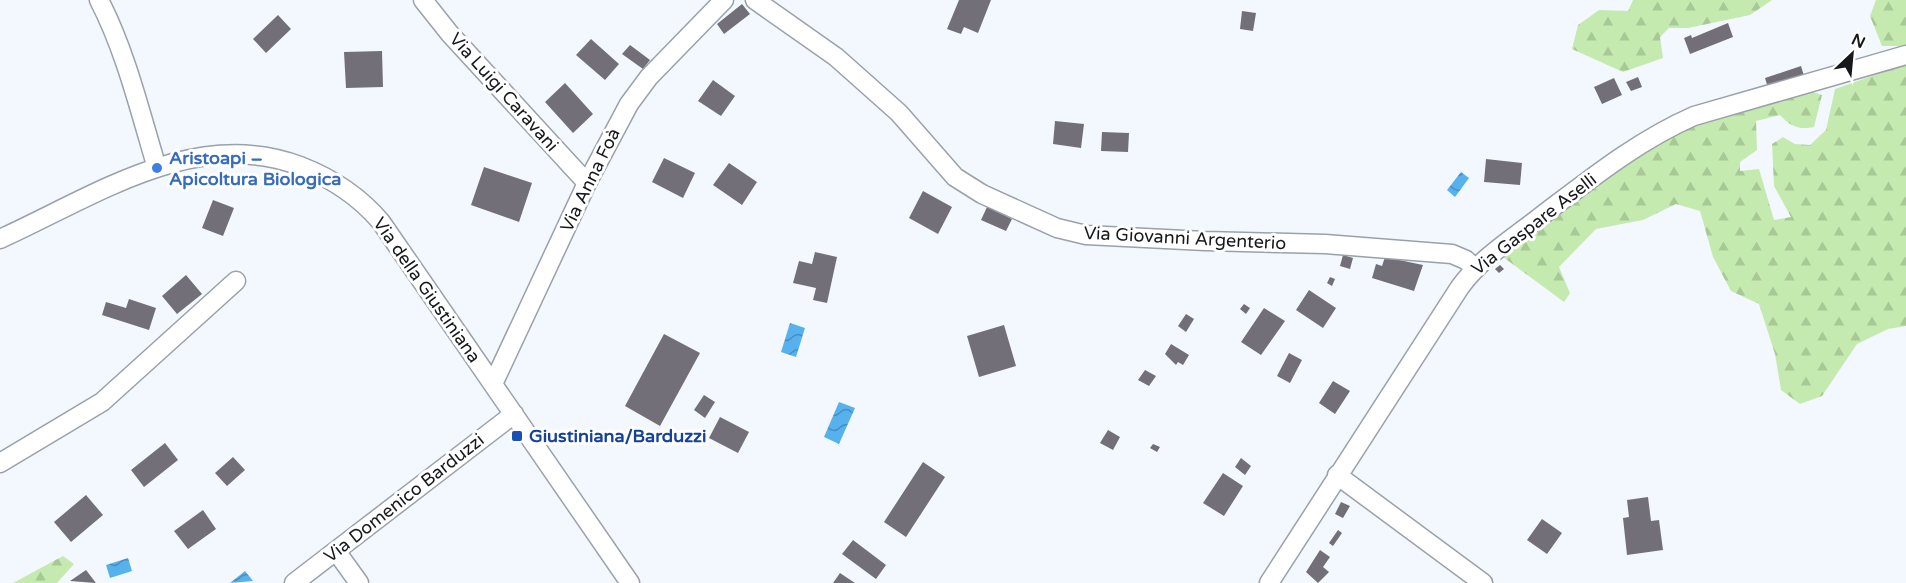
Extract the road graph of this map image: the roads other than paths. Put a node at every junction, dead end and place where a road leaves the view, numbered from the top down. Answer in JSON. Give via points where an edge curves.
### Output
{"nodes":[{"id":1,"x":99,"y":0,"type":"edge"},
{"id":2,"x":423,"y":0,"type":"edge"},
{"id":3,"x":724,"y":0,"type":"edge"},
{"id":4,"x":755,"y":0,"type":"edge"},
{"id":5,"x":1906,"y":55,"type":"edge"},
{"id":6,"x":157,"y":168,"type":"junction"},
{"id":7,"x":587,"y":183,"type":"junction"},
{"id":8,"x":0,"y":239,"type":"edge"},
{"id":9,"x":1475,"y":268,"type":"junction"},
{"id":10,"x":236,"y":281,"type":"dead end"},
{"id":11,"x":493,"y":384,"type":"junction"},
{"id":12,"x":514,"y":414,"type":"junction"},
{"id":13,"x":0,"y":462,"type":"edge"},
{"id":14,"x":1337,"y":475,"type":"junction"},
{"id":15,"x":336,"y":551,"type":"junction"},
{"id":16,"x":294,"y":583,"type":"edge"},
{"id":17,"x":359,"y":583,"type":"edge"},
{"id":18,"x":630,"y":583,"type":"edge"},
{"id":19,"x":1269,"y":583,"type":"edge"},
{"id":20,"x":1483,"y":583,"type":"edge"}],
"edges":[{"from":1,"to":6,"type":"street","via":[[120,50]]},
{"from":2,"to":7,"type":"street","name":"Via Luigi Caravani"},
{"from":3,"to":7,"type":"street","name":"Via Anna Foà","via":[[639,90]]},
{"from":4,"to":9,"type":"street","name":"Via Giovanni Argenterio","via":[[836,57],[899,113],[965,184],[1058,228],[1086,235],[1325,243],[1452,254]]},
{"from":5,"to":9,"type":"street","name":"Via Gaspare Aselli","via":[[1672,126],[1632,149]]},
{"from":6,"to":8,"type":"street","name":"Via della Giustiniana"},
{"from":6,"to":11,"type":"street","name":"Via della Giustiniana","via":[[192,157],[245,153],[284,160],[341,186],[381,222]]},
{"from":7,"to":11,"type":"street","name":"Via Anna Foà"},
{"from":9,"to":14,"type":"street","name":"Via Gaspare Aselli"},
{"from":10,"to":13,"type":"street","via":[[102,402]]},
{"from":11,"to":12,"type":"street","name":"Via della Giustiniana"},
{"from":12,"to":15,"type":"street","name":"Via Domenico Barduzzi"},
{"from":12,"to":18,"type":"street","name":"Via della Giustiniana"},
{"from":14,"to":19,"type":"street","name":"Via Gaspare Aselli"},
{"from":14,"to":20,"type":"street"},
{"from":15,"to":16,"type":"street","name":"Via Domenico Barduzzi"},
{"from":15,"to":17,"type":"street"}]}
